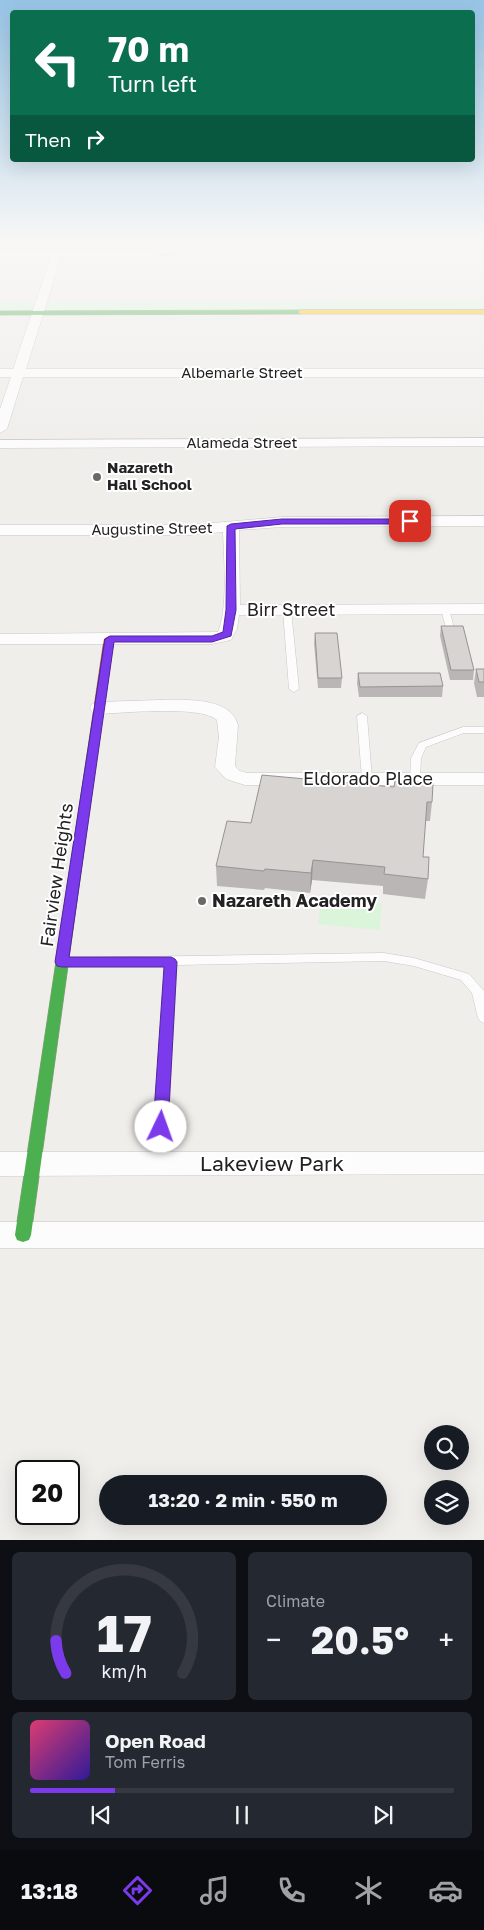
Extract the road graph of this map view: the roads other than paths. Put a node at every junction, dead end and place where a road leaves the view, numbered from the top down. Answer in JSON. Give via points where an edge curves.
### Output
{"nodes":[{"id":1,"x":319,"y":312,"type":"joint"},
{"id":2,"x":484,"y":312,"type":"edge"},
{"id":3,"x":0,"y":313,"type":"edge"},
{"id":4,"x":38,"y":313,"type":"junction"},
{"id":5,"x":0,"y":373,"type":"edge"},
{"id":6,"x":18,"y":373,"type":"junction"},
{"id":7,"x":484,"y":373,"type":"edge"},
{"id":8,"x":0,"y":429,"type":"edge"},
{"id":9,"x":484,"y":442,"type":"edge"},
{"id":10,"x":0,"y":444,"type":"edge"},
{"id":11,"x":484,"y":521,"type":"edge"},
{"id":12,"x":231,"y":526,"type":"junction"},
{"id":13,"x":0,"y":530,"type":"edge"},
{"id":14,"x":484,"y":608,"type":"edge"},
{"id":15,"x":445,"y":609,"type":"junction"},
{"id":16,"x":231,"y":610,"type":"junction"},
{"id":17,"x":287,"y":610,"type":"junction"},
{"id":18,"x":450,"y":628,"type":"edge"},
{"id":19,"x":0,"y":639,"type":"edge"},
{"id":20,"x":110,"y":639,"type":"junction"},
{"id":21,"x":294,"y":689,"type":"dead end"},
{"id":22,"x":99,"y":708,"type":"junction"},
{"id":23,"x":362,"y":716,"type":"dead end"},
{"id":24,"x":484,"y":730,"type":"edge"},
{"id":25,"x":367,"y":779,"type":"junction"},
{"id":26,"x":414,"y":779,"type":"junction"},
{"id":27,"x":484,"y":779,"type":"edge"},
{"id":28,"x":62,"y":962,"type":"junction"},
{"id":29,"x":171,"y":962,"type":"junction"},
{"id":30,"x":484,"y":1018,"type":"edge"},
{"id":31,"x":0,"y":1164,"type":"edge"},
{"id":32,"x":33,"y":1164,"type":"junction"},
{"id":33,"x":159,"y":1164,"type":"junction"},
{"id":34,"x":484,"y":1164,"type":"edge"},
{"id":35,"x":12,"y":1235,"type":"edge"},
{"id":36,"x":484,"y":1235,"type":"edge"}],
"edges":[{"from":1,"to":2,"type":"street"},
{"from":1,"to":4,"type":"street"},
{"from":3,"to":4,"type":"street"},
{"from":4,"to":6,"type":"street"},
{"from":5,"to":6,"type":"street","name":"Albemarle Street"},
{"from":6,"to":7,"type":"street","name":"Albemarle Street"},
{"from":6,"to":8,"type":"street"},
{"from":9,"to":10,"type":"street","name":"Alameda Street"},
{"from":11,"to":12,"type":"street","name":"Augustine Street","via":[[282,522]]},
{"from":12,"to":13,"type":"street","name":"Augustine Street","via":[[190,530]]},
{"from":12,"to":16,"type":"street"},
{"from":14,"to":15,"type":"street","name":"Birr Street"},
{"from":15,"to":17,"type":"street","name":"Birr Street"},
{"from":15,"to":18,"type":"lane"},
{"from":16,"to":17,"type":"street","name":"Birr Street"},
{"from":16,"to":20,"type":"street","name":"Birr Street","via":[[227,634],[220,638]]},
{"from":17,"to":21,"type":"lane"},
{"from":19,"to":20,"type":"street","name":"Birr Street"},
{"from":20,"to":22,"type":"street","name":"Fairview Heights"},
{"from":22,"to":25,"type":"street","name":"Eldorado Place","via":[[187,707],[222,713],[228,727],[225,767],[233,776]]},
{"from":22,"to":28,"type":"street","name":"Fairview Heights"},
{"from":23,"to":25,"type":"lane"},
{"from":24,"to":26,"type":"lane","via":[[463,730],[422,745],[416,758]]},
{"from":25,"to":26,"type":"street","name":"Eldorado Place"},
{"from":26,"to":27,"type":"street","name":"Eldorado Place"},
{"from":28,"to":29,"type":"lane"},
{"from":28,"to":32,"type":"street","name":"Fairview Heights"},
{"from":29,"to":30,"type":"lane","via":[[384,957],[414,962],[465,977],[478,991]]},
{"from":29,"to":33,"type":"lane"},
{"from":31,"to":32,"type":"street","name":"Lakeview Park"},
{"from":32,"to":33,"type":"street","name":"Lakeview Park"},
{"from":32,"to":35,"type":"street","name":"Fairview Heights"},
{"from":33,"to":34,"type":"street","name":"Lakeview Park"},
{"from":35,"to":36,"type":"street"}]}
